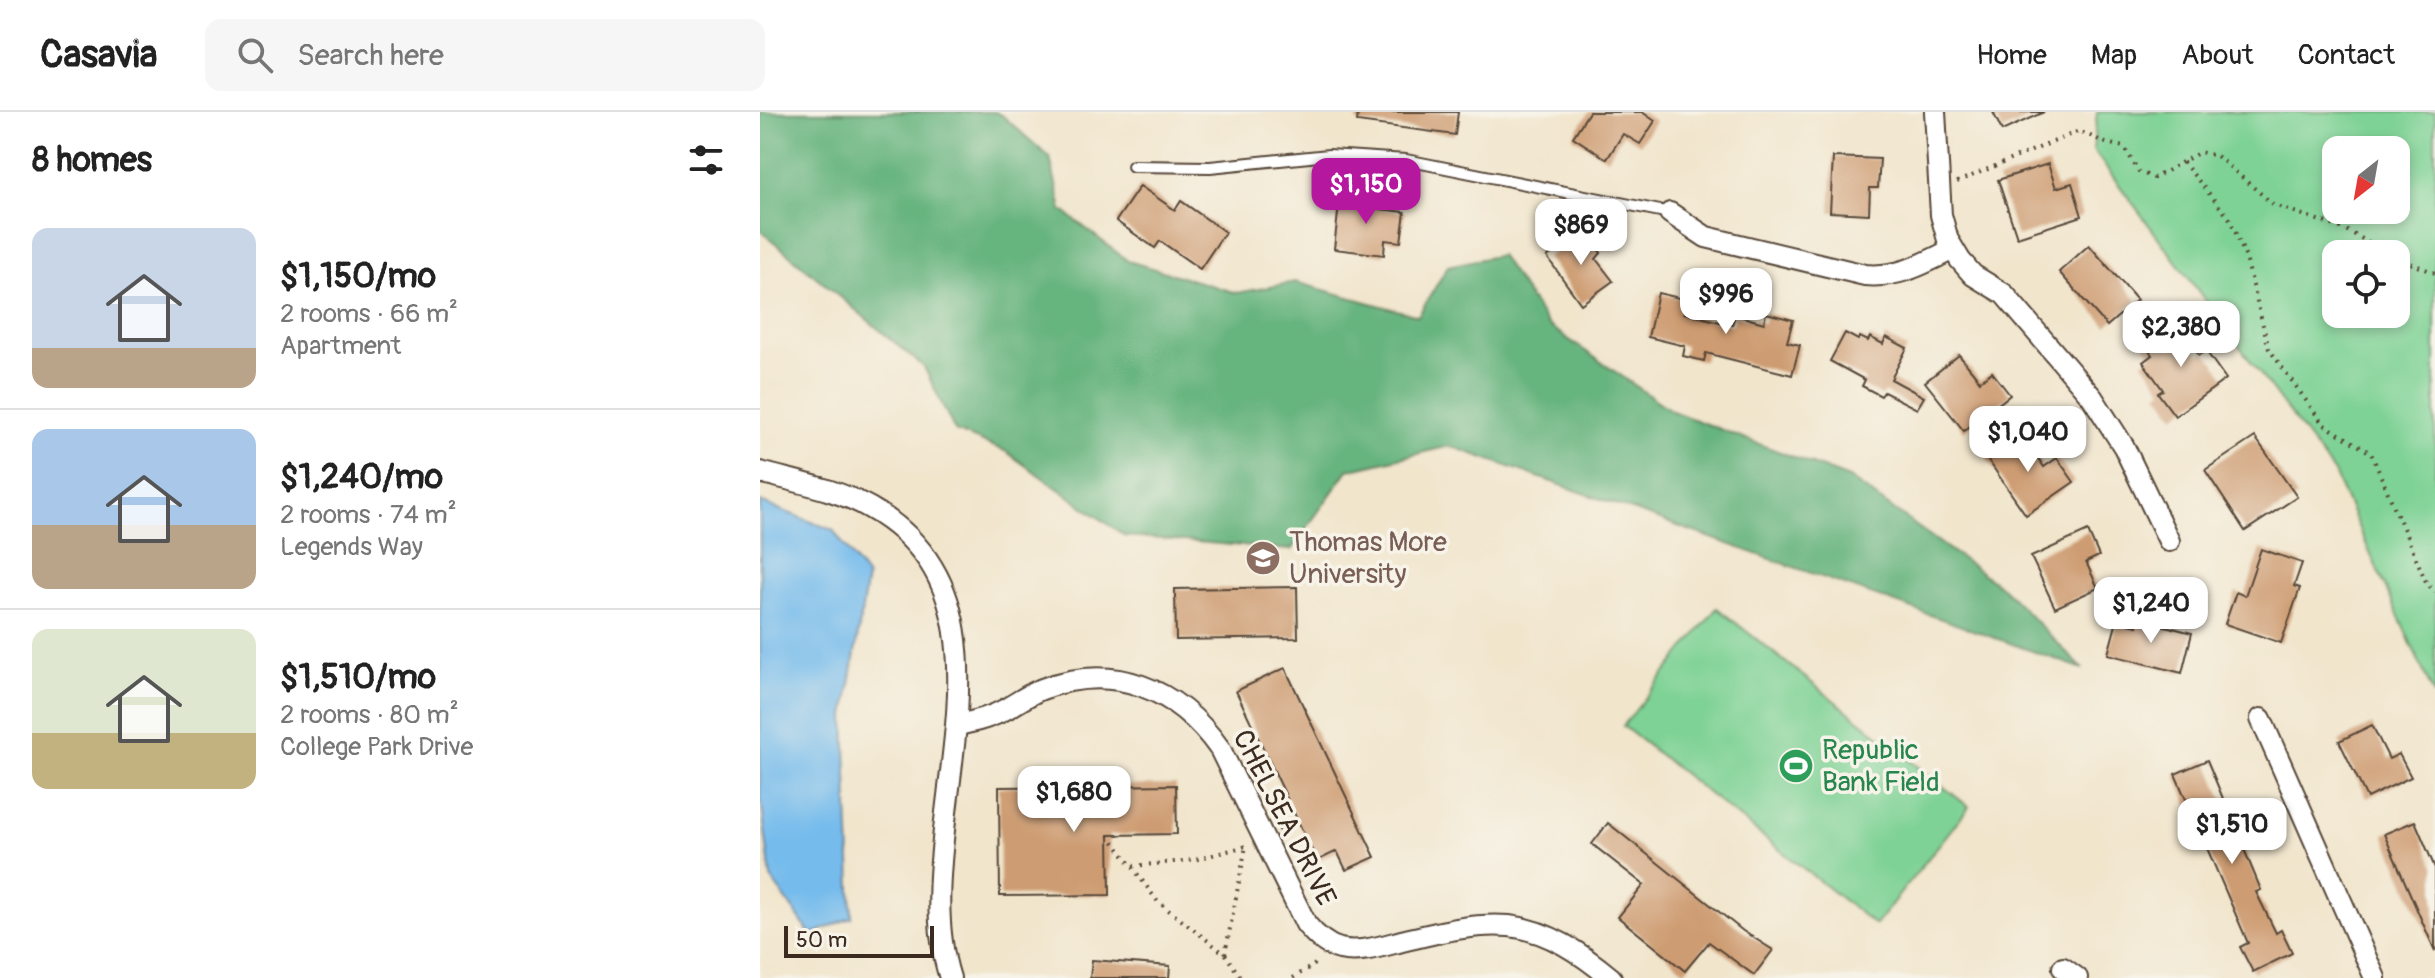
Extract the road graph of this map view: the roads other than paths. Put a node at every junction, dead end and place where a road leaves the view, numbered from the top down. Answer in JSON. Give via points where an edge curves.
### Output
{"nodes":[{"id":1,"x":1935,"y":112,"type":"edge"},
{"id":2,"x":1133,"y":166,"type":"dead end"},
{"id":3,"x":1670,"y":213,"type":"joint"},
{"id":4,"x":1953,"y":249,"type":"junction"},
{"id":5,"x":760,"y":472,"type":"edge"},
{"id":6,"x":2169,"y":541,"type":"dead end"},
{"id":7,"x":2261,"y":719,"type":"dead end"},
{"id":8,"x":957,"y":725,"type":"junction"},
{"id":9,"x":950,"y":978,"type":"edge"},
{"id":10,"x":1611,"y":978,"type":"edge"},
{"id":11,"x":2375,"y":978,"type":"edge"}],
"edges":[{"from":1,"to":4,"type":"street","via":[[1941,215]]},
{"from":2,"to":3,"type":"lane","via":[[1210,167],[1329,155],[1406,160]]},
{"from":3,"to":4,"type":"street","via":[[1706,237],[1865,275],[1909,271]]},
{"from":4,"to":6,"type":"street","via":[[1973,275],[2004,294],[2092,397],[2124,447]]},
{"from":5,"to":8,"type":"street","via":[[869,507],[907,534],[933,566],[953,627]]},
{"from":7,"to":11,"type":"street"},
{"from":8,"to":9,"type":"street","via":[[938,903]]},
{"from":8,"to":10,"type":"street","name":"CHELSEA DRIVE","via":[[1001,712],[1062,682],[1130,681],[1154,689],[1180,705],[1220,749],[1254,842],[1318,939],[1339,949],[1363,950],[1446,930],[1510,926],[1577,950]]}]}
